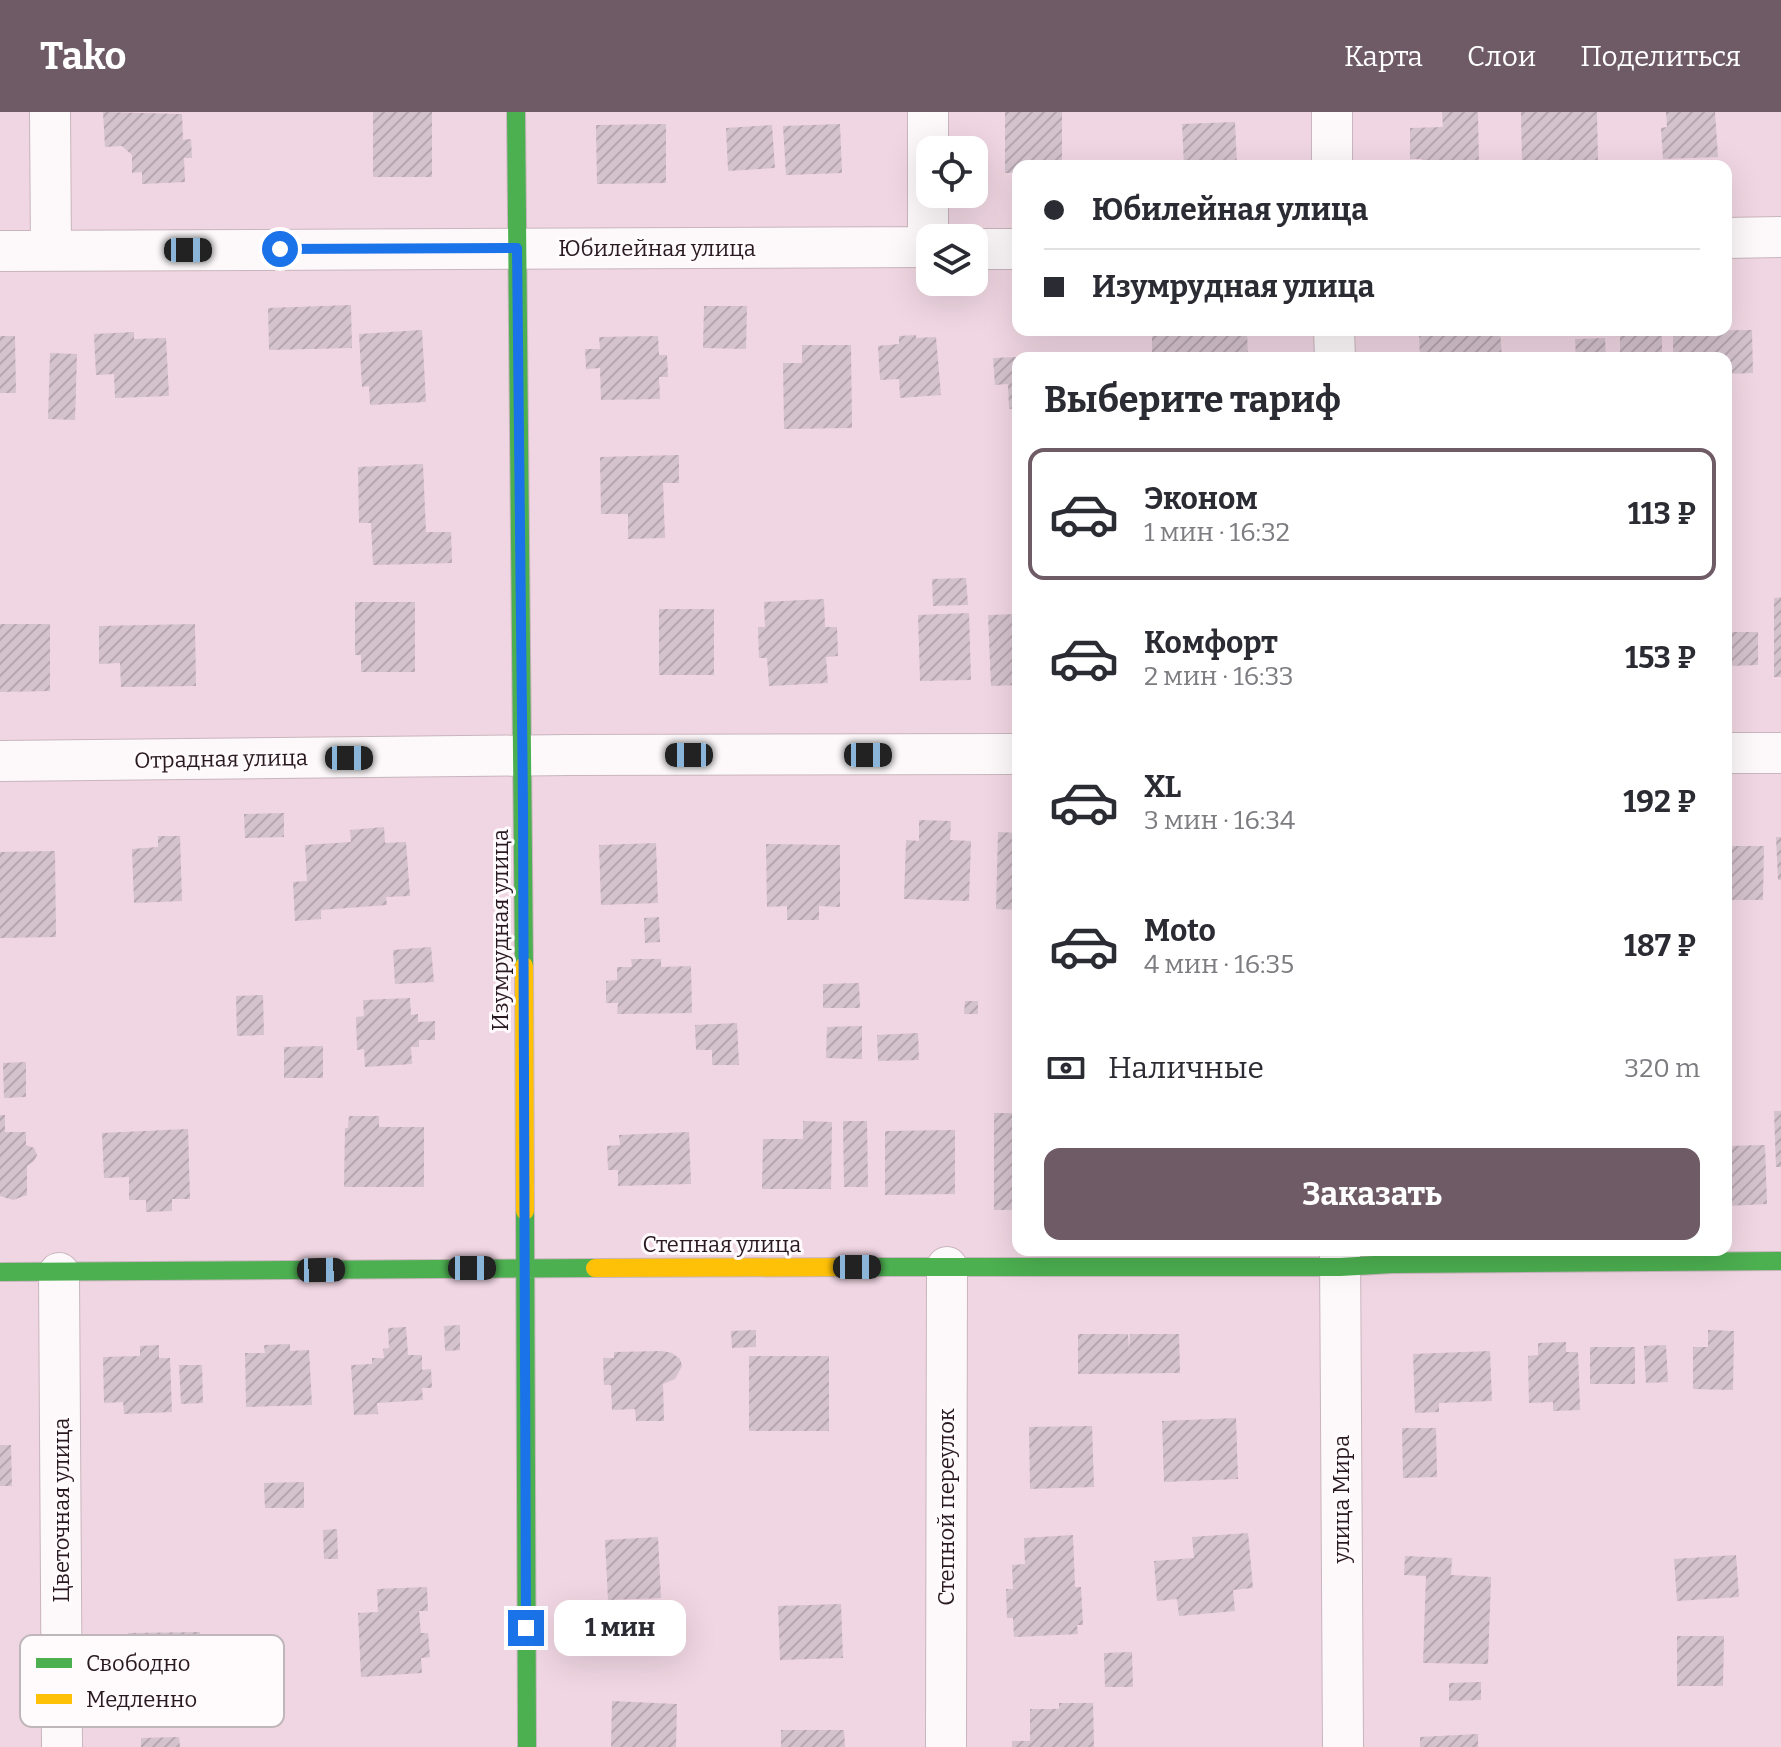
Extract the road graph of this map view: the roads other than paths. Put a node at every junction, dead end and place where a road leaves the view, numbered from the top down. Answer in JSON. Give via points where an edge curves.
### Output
{"nodes":[{"id":1,"x":50,"y":112,"type":"edge"},
{"id":2,"x":516,"y":112,"type":"edge"},
{"id":3,"x":928,"y":112,"type":"edge"},
{"id":4,"x":1332,"y":112,"type":"edge"},
{"id":5,"x":1332,"y":160,"type":"edge"},
{"id":6,"x":929,"y":224,"type":"edge"},
{"id":7,"x":1781,"y":237,"type":"edge"},
{"id":8,"x":1732,"y":238,"type":"edge"},
{"id":9,"x":916,"y":247,"type":"edge"},
{"id":10,"x":517,"y":248,"type":"junction"},
{"id":11,"x":988,"y":249,"type":"edge"},
{"id":12,"x":1012,"y":249,"type":"edge"},
{"id":13,"x":0,"y":251,"type":"edge"},
{"id":14,"x":51,"y":251,"type":"junction"},
{"id":15,"x":1732,"y":753,"type":"edge"},
{"id":16,"x":1781,"y":753,"type":"edge"},
{"id":17,"x":1012,"y":754,"type":"edge"},
{"id":18,"x":523,"y":755,"type":"junction"},
{"id":19,"x":0,"y":761,"type":"edge"},
{"id":20,"x":1340,"y":1259,"type":"edge"},
{"id":21,"x":1781,"y":1261,"type":"edge"},
{"id":22,"x":947,"y":1267,"type":"junction"},
{"id":23,"x":524,"y":1268,"type":"junction"},
{"id":24,"x":0,"y":1272,"type":"edge"},
{"id":25,"x":59,"y":1273,"type":"junction"},
{"id":26,"x":61,"y":1635,"type":"edge"},
{"id":27,"x":62,"y":1727,"type":"edge"},
{"id":28,"x":62,"y":1747,"type":"edge"},
{"id":29,"x":527,"y":1747,"type":"edge"},
{"id":30,"x":946,"y":1747,"type":"edge"},
{"id":31,"x":1343,"y":1747,"type":"edge"}],
"edges":[{"from":1,"to":14,"type":"street"},
{"from":2,"to":10,"type":"street","name":"Изумрудная улица"},
{"from":3,"to":6,"type":"street"},
{"from":4,"to":5,"type":"street"},
{"from":7,"to":8,"type":"street"},
{"from":9,"to":10,"type":"street","name":"Юбилейная улица"},
{"from":10,"to":14,"type":"street","name":"Юбилейная улица"},
{"from":10,"to":18,"type":"street","name":"Изумрудная улица"},
{"from":11,"to":12,"type":"street"},
{"from":13,"to":14,"type":"street","name":"Юбилейная улица"},
{"from":15,"to":16,"type":"street"},
{"from":17,"to":18,"type":"street","name":"Отрадная улица"},
{"from":18,"to":19,"type":"street","name":"Отрадная улица"},
{"from":18,"to":23,"type":"street","name":"Изумрудная улица"},
{"from":20,"to":21,"type":"street","name":"Степная улица","via":[[1392,1264]]},
{"from":20,"to":22,"type":"street","name":"Степная улица"},
{"from":20,"to":31,"type":"street","name":"улица Мира"},
{"from":22,"to":23,"type":"street","name":"Степная улица"},
{"from":22,"to":30,"type":"street","name":"Степной переулок"},
{"from":23,"to":25,"type":"street","name":"Степная улица"},
{"from":23,"to":29,"type":"street","name":"Изумрудная улица"},
{"from":24,"to":25,"type":"street","name":"Степная улица"},
{"from":25,"to":26,"type":"street","name":"Цветочная улица"},
{"from":27,"to":28,"type":"street","name":"Цветочная улица"}]}
